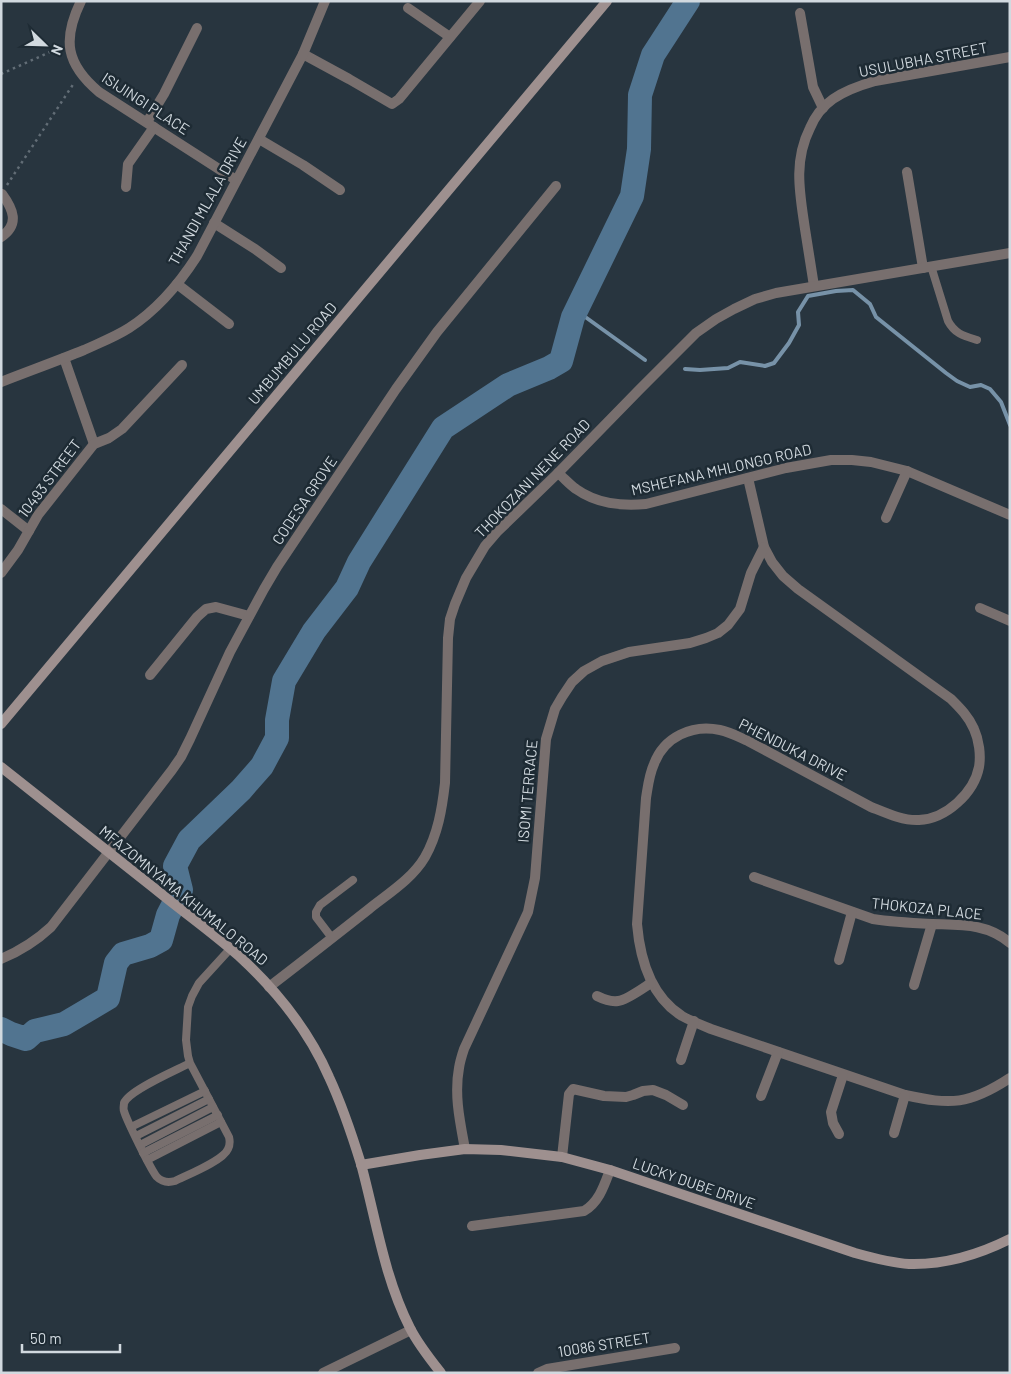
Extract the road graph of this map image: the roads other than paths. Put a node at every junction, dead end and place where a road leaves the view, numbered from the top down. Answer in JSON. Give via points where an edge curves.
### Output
{"nodes":[{"id":1,"x":81,"y":1,"type":"edge"},
{"id":2,"x":325,"y":1,"type":"edge"},
{"id":3,"x":480,"y":1,"type":"edge"},
{"id":4,"x":607,"y":1,"type":"edge"},
{"id":5,"x":408,"y":8,"type":"dead end"},
{"id":6,"x":800,"y":13,"type":"dead end"},
{"id":7,"x":197,"y":28,"type":"dead end"},
{"id":8,"x":450,"y":36,"type":"junction"},
{"id":9,"x":303,"y":54,"type":"junction"},
{"id":10,"x":1010,"y":57,"type":"edge"},
{"id":11,"x":823,"y":108,"type":"junction"},
{"id":12,"x":150,"y":125,"type":"junction"},
{"id":13,"x":259,"y":139,"type":"junction"},
{"id":14,"x":908,"y":172,"type":"dead end"},
{"id":15,"x":236,"y":180,"type":"junction"},
{"id":16,"x":556,"y":186,"type":"dead end"},
{"id":17,"x":126,"y":188,"type":"dead end"},
{"id":18,"x":340,"y":190,"type":"dead end"},
{"id":19,"x":2,"y":194,"type":"edge"},
{"id":20,"x":214,"y":223,"type":"junction"},
{"id":21,"x":1,"y":237,"type":"edge"},
{"id":22,"x":1010,"y":253,"type":"edge"},
{"id":23,"x":927,"y":267,"type":"junction"},
{"id":24,"x":281,"y":268,"type":"dead end"},
{"id":25,"x":177,"y":284,"type":"junction"},
{"id":26,"x":814,"y":286,"type":"junction"},
{"id":27,"x":229,"y":324,"type":"dead end"},
{"id":28,"x":977,"y":340,"type":"dead end"},
{"id":29,"x":64,"y":358,"type":"junction"},
{"id":30,"x":182,"y":365,"type":"dead end"},
{"id":31,"x":1,"y":382,"type":"edge"},
{"id":32,"x":94,"y":444,"type":"junction"},
{"id":33,"x":907,"y":471,"type":"junction"},
{"id":34,"x":558,"y":473,"type":"junction"},
{"id":35,"x":748,"y":478,"type":"junction"},
{"id":36,"x":1,"y":510,"type":"edge"},
{"id":37,"x":1010,"y":515,"type":"edge"},
{"id":38,"x":886,"y":518,"type":"dead end"},
{"id":39,"x":29,"y":531,"type":"junction"},
{"id":40,"x":764,"y":547,"type":"junction"},
{"id":41,"x":1,"y":573,"type":"edge"},
{"id":42,"x":980,"y":608,"type":"dead end"},
{"id":43,"x":249,"y":616,"type":"junction"},
{"id":44,"x":1010,"y":621,"type":"edge"},
{"id":45,"x":150,"y":675,"type":"dead end"},
{"id":46,"x":1,"y":724,"type":"edge"},
{"id":47,"x":1,"y":767,"type":"edge"},
{"id":48,"x":108,"y":852,"type":"junction"},
{"id":49,"x":754,"y":877,"type":"dead end"},
{"id":50,"x":353,"y":880,"type":"dead end"},
{"id":51,"x":852,"y":912,"type":"junction"},
{"id":52,"x":932,"y":924,"type":"junction"},
{"id":53,"x":332,"y":938,"type":"junction"},
{"id":54,"x":1010,"y":943,"type":"edge"},
{"id":55,"x":230,"y":949,"type":"junction"},
{"id":56,"x":1,"y":959,"type":"edge"},
{"id":57,"x":839,"y":960,"type":"dead end"},
{"id":58,"x":651,"y":982,"type":"junction"},
{"id":59,"x":914,"y":985,"type":"dead end"},
{"id":60,"x":269,"y":987,"type":"junction"},
{"id":61,"x":597,"y":996,"type":"dead end"},
{"id":62,"x":694,"y":1021,"type":"junction"},
{"id":63,"x":778,"y":1052,"type":"junction"},
{"id":64,"x":681,"y":1060,"type":"dead end"},
{"id":65,"x":190,"y":1063,"type":"junction"},
{"id":66,"x":843,"y":1075,"type":"junction"},
{"id":67,"x":1010,"y":1078,"type":"edge"},
{"id":68,"x":207,"y":1095,"type":"junction"},
{"id":69,"x":905,"y":1095,"type":"junction"},
{"id":70,"x":761,"y":1096,"type":"dead end"},
{"id":71,"x":683,"y":1105,"type":"dead end"},
{"id":72,"x":213,"y":1107,"type":"junction"},
{"id":73,"x":220,"y":1119,"type":"junction"},
{"id":74,"x":131,"y":1127,"type":"junction"},
{"id":75,"x":894,"y":1133,"type":"dead end"},
{"id":76,"x":839,"y":1134,"type":"dead end"},
{"id":77,"x":136,"y":1136,"type":"junction"},
{"id":78,"x":140,"y":1144,"type":"junction"},
{"id":79,"x":465,"y":1149,"type":"junction"},
{"id":80,"x":145,"y":1156,"type":"junction"},
{"id":81,"x":562,"y":1157,"type":"junction"},
{"id":82,"x":361,"y":1165,"type":"junction"},
{"id":83,"x":610,"y":1170,"type":"junction"},
{"id":84,"x":472,"y":1226,"type":"dead end"},
{"id":85,"x":1010,"y":1239,"type":"edge"},
{"id":86,"x":411,"y":1330,"type":"junction"},
{"id":87,"x":675,"y":1348,"type":"dead end"},
{"id":88,"x":323,"y":1373,"type":"edge"},
{"id":89,"x":441,"y":1373,"type":"edge"},
{"id":90,"x":538,"y":1373,"type":"edge"}],
"edges":[{"from":1,"to":12,"type":"street","name":"ISIJINGI PLACE","via":[[73,19],[69,43],[80,73],[99,92]]},
{"from":2,"to":9,"type":"street","name":"THANDI MLALA DRIVE"},
{"from":3,"to":8,"type":"street"},
{"from":4,"to":46,"type":"street","name":"UMBUMBULU ROAD"},
{"from":5,"to":8,"type":"street"},
{"from":6,"to":11,"type":"street","via":[[813,87]]},
{"from":7,"to":12,"type":"street"},
{"from":8,"to":9,"type":"street","via":[[392,104]]},
{"from":9,"to":13,"type":"street","name":"THANDI MLALA DRIVE"},
{"from":10,"to":11,"type":"street","name":"USULUBHA STREET","via":[[875,81],[844,92]]},
{"from":11,"to":26,"type":"street","name":"USULUBHA STREET","via":[[805,138],[799,167]]},
{"from":12,"to":15,"type":"street","name":"ISIJINGI PLACE"},
{"from":12,"to":17,"type":"street","via":[[128,164]]},
{"from":13,"to":15,"type":"street","name":"THANDI MLALA DRIVE"},
{"from":13,"to":18,"type":"street"},
{"from":14,"to":23,"type":"street"},
{"from":15,"to":20,"type":"street","name":"THANDI MLALA DRIVE"},
{"from":16,"to":43,"type":"street","name":"CODESA GROVE","via":[[437,332],[396,389],[277,567]]},
{"from":19,"to":21,"type":"street","via":[[13,216],[9,229]]},
{"from":20,"to":24,"type":"street"},
{"from":20,"to":25,"type":"street","name":"THANDI MLALA DRIVE"},
{"from":22,"to":23,"type":"street","name":"THOKOZANI NENE ROAD"},
{"from":23,"to":26,"type":"street","name":"THOKOZANI NENE ROAD"},
{"from":23,"to":28,"type":"lane","via":[[952,329]]},
{"from":25,"to":27,"type":"street"},
{"from":25,"to":29,"type":"street","name":"THANDI MLALA DRIVE","via":[[146,316],[129,328]]},
{"from":26,"to":34,"type":"street","name":"THOKOZANI NENE ROAD","via":[[755,299],[696,333]]},
{"from":29,"to":31,"type":"street","name":"THANDI MLALA DRIVE"},
{"from":29,"to":32,"type":"street","name":"10493 STREET"},
{"from":30,"to":32,"type":"street","via":[[122,429]]},
{"from":32,"to":39,"type":"street","name":"10493 STREET","via":[[46,503]]},
{"from":33,"to":35,"type":"street","name":"MSHEFANA MHLONGO ROAD","via":[[871,462],[831,460]]},
{"from":33,"to":37,"type":"street","name":"MSHEFANA MHLONGO ROAD"},
{"from":33,"to":38,"type":"street"},
{"from":34,"to":35,"type":"street","name":"MSHEFANA MHLONGO ROAD","via":[[590,497],[627,506]]},
{"from":34,"to":53,"type":"street","name":"THOKOZANI NENE ROAD","via":[[485,546],[455,604],[448,638],[445,783],[432,844],[404,882]]},
{"from":35,"to":40,"type":"street","name":"PHENDUKA DRIVE"},
{"from":36,"to":39,"type":"street","name":"10493 STREET"},
{"from":39,"to":41,"type":"street","name":"10493 STREET"},
{"from":40,"to":58,"type":"street","name":"PHENDUKA DRIVE","via":[[783,576],[798,589],[961,709],[975,730],[979,769],[974,782],[956,805],[919,820],[889,814],[871,806],[730,733],[704,728],[676,736],[656,758],[646,798],[637,924],[642,960]]},
{"from":40,"to":79,"type":"street","name":"ISOMI TERRACE","via":[[751,573],[740,609],[723,629],[690,643],[629,652],[602,661],[572,682],[555,709],[546,739],[528,912],[464,1049],[459,1068],[458,1106]]},
{"from":42,"to":44,"type":"street"},
{"from":43,"to":45,"type":"street","via":[[216,607],[206,609]]},
{"from":43,"to":48,"type":"street","name":"CODESA GROVE","via":[[181,757]]},
{"from":47,"to":48,"type":"street","name":"MFAZOMNYAMA KHUMALO ROAD"},
{"from":48,"to":55,"type":"street","name":"MFAZOMNYAMA KHUMALO ROAD"},
{"from":48,"to":56,"type":"street","name":"CODESA GROVE","via":[[51,927],[26,947]]},
{"from":49,"to":51,"type":"street","name":"THOKOZA PLACE"},
{"from":50,"to":53,"type":"lane","via":[[320,905],[316,912],[316,918]]},
{"from":51,"to":52,"type":"street","name":"THOKOZA PLACE","via":[[890,922]]},
{"from":51,"to":57,"type":"street"},
{"from":52,"to":54,"type":"street","name":"THOKOZA PLACE","via":[[980,927]]},
{"from":52,"to":59,"type":"street"},
{"from":53,"to":60,"type":"street","name":"THOKOZANI NENE ROAD"},
{"from":55,"to":60,"type":"street","name":"MFAZOMNYAMA KHUMALO ROAD"},
{"from":55,"to":65,"type":"lane","via":[[199,983],[188,1007]]},
{"from":58,"to":61,"type":"street","via":[[617,1001]]},
{"from":58,"to":62,"type":"street","name":"PHENDUKA DRIVE","via":[[681,1015]]},
{"from":60,"to":82,"type":"street","name":"MFAZOMNYAMA KHUMALO ROAD","via":[[315,1047],[346,1116]]},
{"from":62,"to":63,"type":"street","name":"PHENDUKA DRIVE","via":[[711,1030]]},
{"from":62,"to":64,"type":"street"},
{"from":63,"to":66,"type":"street","name":"PHENDUKA DRIVE"},
{"from":63,"to":70,"type":"street"},
{"from":65,"to":68,"type":"lane"},
{"from":65,"to":74,"type":"lane","via":[[147,1085],[125,1101],[124,1111]]},
{"from":66,"to":69,"type":"street","name":"PHENDUKA DRIVE"},
{"from":66,"to":76,"type":"street","via":[[831,1112]]},
{"from":67,"to":69,"type":"street","name":"PHENDUKA DRIVE","via":[[983,1094],[956,1102]]},
{"from":68,"to":72,"type":"lane"},
{"from":68,"to":74,"type":"lane"},
{"from":68,"to":77,"type":"lane"},
{"from":69,"to":75,"type":"street"},
{"from":71,"to":81,"type":"street","via":[[653,1090],[626,1097],[573,1089],[569,1094]]},
{"from":72,"to":73,"type":"lane"},
{"from":72,"to":78,"type":"lane"},
{"from":73,"to":80,"type":"lane"},
{"from":73,"to":80,"type":"lane","via":[[230,1143],[221,1158],[206,1166],[170,1182],[156,1176]]},
{"from":74,"to":77,"type":"lane"},
{"from":77,"to":78,"type":"lane"},
{"from":78,"to":80,"type":"lane"},
{"from":79,"to":81,"type":"street","name":"LUCKY DUBE DRIVE"},
{"from":79,"to":82,"type":"street","name":"LUCKY DUBE DRIVE"},
{"from":81,"to":83,"type":"street","name":"LUCKY DUBE DRIVE"},
{"from":82,"to":86,"type":"street","name":"MFAZOMNYAMA KHUMALO ROAD","via":[[393,1287]]},
{"from":83,"to":84,"type":"street","via":[[595,1203],[584,1211]]},
{"from":83,"to":85,"type":"street","name":"LUCKY DUBE DRIVE","via":[[882,1260],[908,1264],[954,1260]]},
{"from":86,"to":88,"type":"street"},
{"from":86,"to":89,"type":"street","name":"MFAZOMNYAMA KHUMALO ROAD"},
{"from":87,"to":90,"type":"street","name":"10086 STREET"}]}
